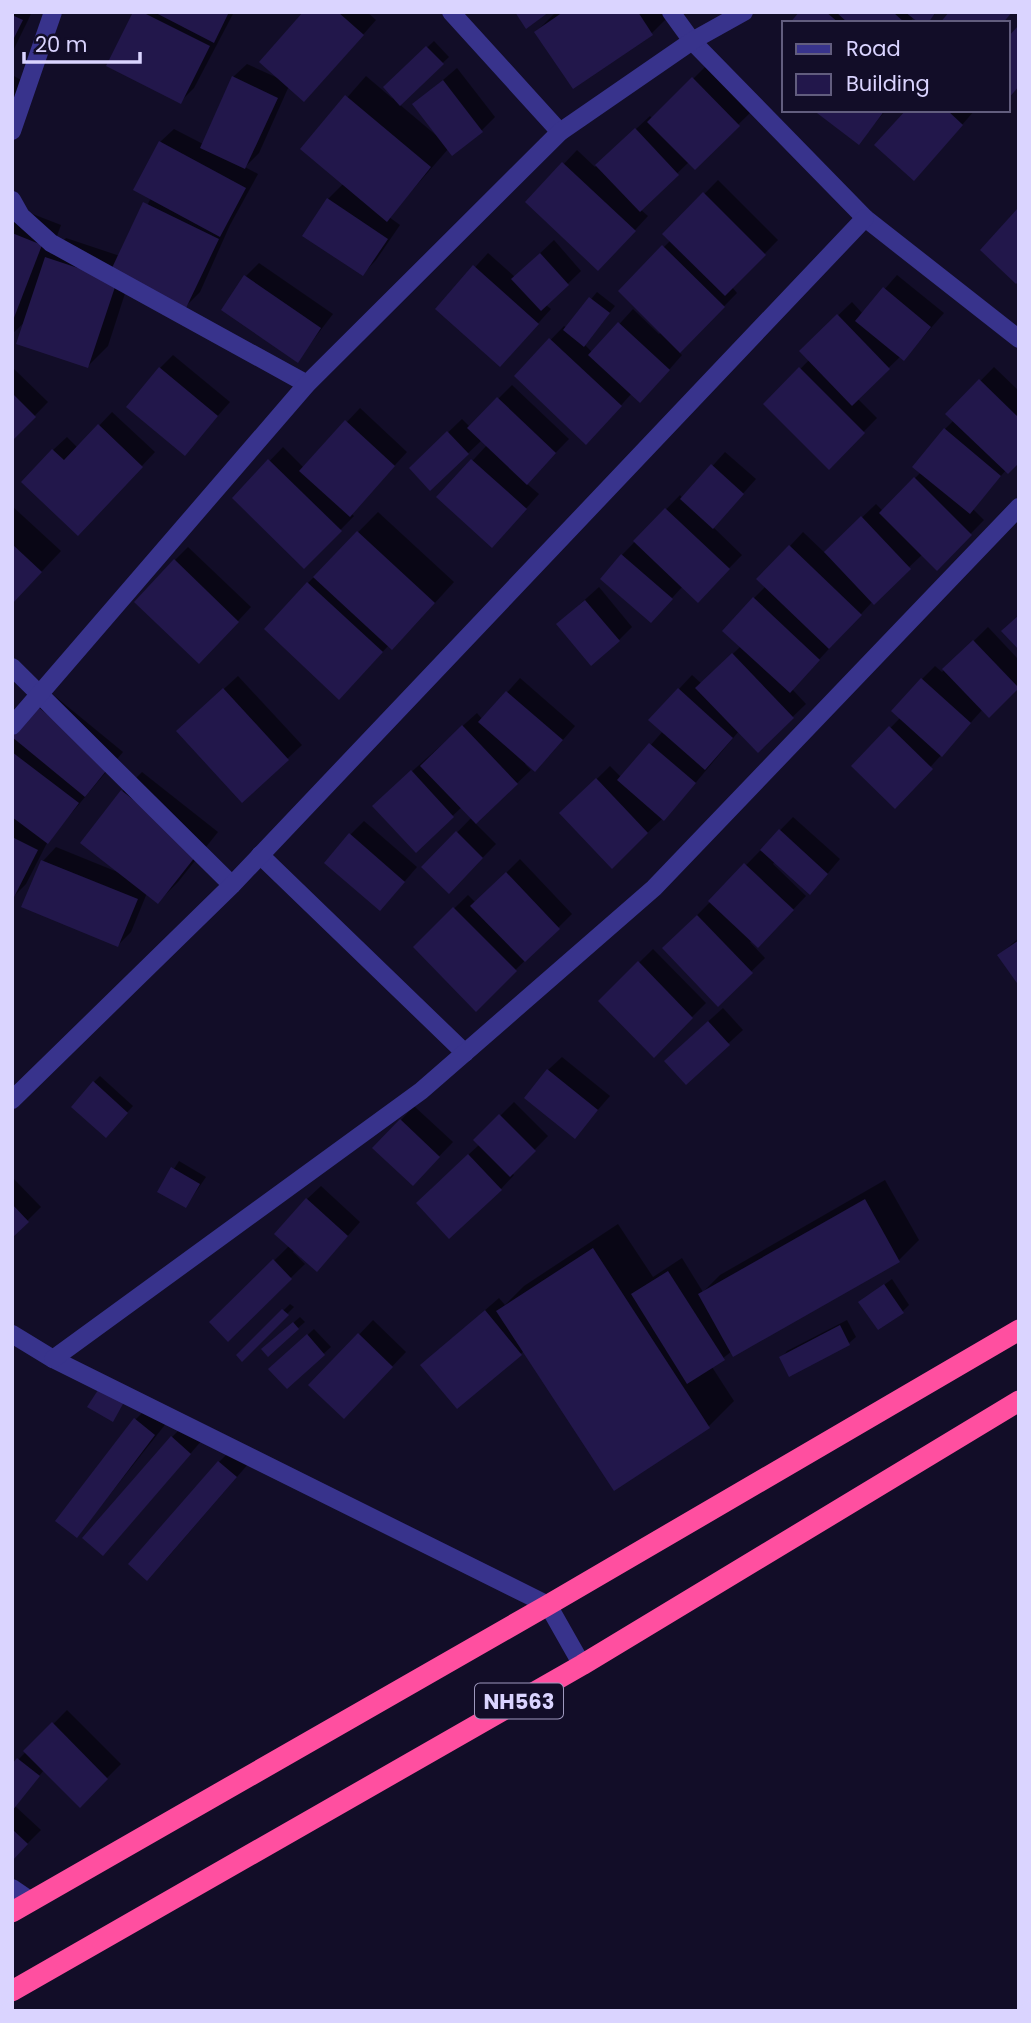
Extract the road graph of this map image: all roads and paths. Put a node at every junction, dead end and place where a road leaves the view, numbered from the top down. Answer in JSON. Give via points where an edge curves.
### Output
{"nodes":[{"id":1,"x":53,"y":12,"type":"edge"},
{"id":2,"x":451,"y":12,"type":"edge"},
{"id":3,"x":671,"y":12,"type":"edge"},
{"id":4,"x":744,"y":12,"type":"edge"},
{"id":5,"x":692,"y":41,"type":"junction"},
{"id":6,"x":12,"y":131,"type":"edge"},
{"id":7,"x":560,"y":132,"type":"junction"},
{"id":8,"x":12,"y":200,"type":"edge"},
{"id":9,"x":865,"y":218,"type":"junction"},
{"id":10,"x":1019,"y":339,"type":"edge"},
{"id":11,"x":307,"y":384,"type":"junction"},
{"id":12,"x":1019,"y":507,"type":"edge"},
{"id":13,"x":12,"y":667,"type":"edge"},
{"id":14,"x":40,"y":692,"type":"junction"},
{"id":15,"x":12,"y":726,"type":"edge"},
{"id":16,"x":260,"y":855,"type":"junction"},
{"id":17,"x":232,"y":885,"type":"junction"},
{"id":18,"x":465,"y":1053,"type":"junction"},
{"id":19,"x":12,"y":1100,"type":"edge"},
{"id":20,"x":1019,"y":1330,"type":"edge"},
{"id":21,"x":12,"y":1334,"type":"edge"},
{"id":22,"x":53,"y":1359,"type":"junction"},
{"id":23,"x":1019,"y":1401,"type":"edge"},
{"id":24,"x":548,"y":1605,"type":"junction"},
{"id":25,"x":582,"y":1665,"type":"junction"},
{"id":26,"x":12,"y":1888,"type":"edge"},
{"id":27,"x":31,"y":1901,"type":"junction"},
{"id":28,"x":12,"y":1912,"type":"edge"},
{"id":29,"x":12,"y":1991,"type":"edge"}],
"edges":[{"from":1,"to":6,"type":"street"},
{"from":2,"to":7,"type":"street"},
{"from":3,"to":5,"type":"street"},
{"from":4,"to":5,"type":"street"},
{"from":5,"to":7,"type":"street"},
{"from":5,"to":9,"type":"street"},
{"from":7,"to":11,"type":"street"},
{"from":8,"to":11,"type":"street","via":[[51,243]]},
{"from":9,"to":10,"type":"street"},
{"from":9,"to":16,"type":"street"},
{"from":11,"to":14,"type":"street"},
{"from":12,"to":18,"type":"street","via":[[653,888]]},
{"from":13,"to":14,"type":"street"},
{"from":14,"to":15,"type":"street"},
{"from":14,"to":17,"type":"street"},
{"from":16,"to":17,"type":"street"},
{"from":16,"to":18,"type":"street"},
{"from":17,"to":19,"type":"street"},
{"from":18,"to":22,"type":"street","via":[[421,1091]]},
{"from":20,"to":24,"type":"highway","number":"NH563"},
{"from":21,"to":22,"type":"street"},
{"from":22,"to":24,"type":"street"},
{"from":23,"to":25,"type":"highway","number":"NH563"},
{"from":24,"to":25,"type":"street"},
{"from":24,"to":27,"type":"highway","number":"NH563"},
{"from":25,"to":29,"type":"highway","number":"NH563"},
{"from":26,"to":27,"type":"street"},
{"from":27,"to":28,"type":"highway","number":"NH563"}]}
